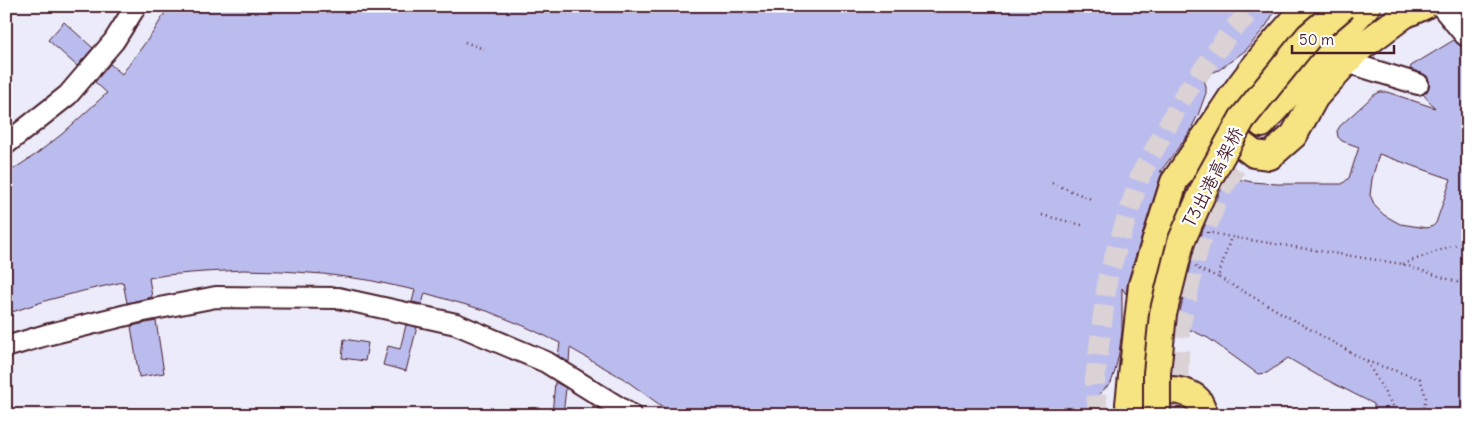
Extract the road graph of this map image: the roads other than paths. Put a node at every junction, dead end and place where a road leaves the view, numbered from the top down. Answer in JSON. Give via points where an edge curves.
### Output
{"nodes":[{"id":1,"x":136,"y":6,"type":"edge"},
{"id":2,"x":1306,"y":6,"type":"edge"},
{"id":3,"x":1344,"y":6,"type":"edge"},
{"id":4,"x":1367,"y":6,"type":"edge"},
{"id":5,"x":1424,"y":6,"type":"edge"},
{"id":6,"x":1441,"y":6,"type":"edge"},
{"id":7,"x":1465,"y":35,"type":"dead end"},
{"id":8,"x":1346,"y":62,"type":"junction"},
{"id":9,"x":1418,"y":84,"type":"dead end"},
{"id":10,"x":1222,"y":112,"type":"junction"},
{"id":11,"x":1262,"y":124,"type":"tunnel mouth"},
{"id":12,"x":6,"y":144,"type":"edge"},
{"id":13,"x":6,"y":347,"type":"edge"},
{"id":14,"x":1128,"y":409,"type":"edge"},
{"id":15,"x":631,"y":415,"type":"edge"},
{"id":16,"x":1157,"y":415,"type":"edge"},
{"id":17,"x":1205,"y":415,"type":"edge"}],
"edges":[{"from":1,"to":12,"type":"lane","via":[[114,41],[68,95]]},
{"from":2,"to":10,"type":"main road","via":[[1234,92]]},
{"from":3,"to":16,"type":"main road","name":"T3出港高架桥","bridge":true,"via":[[1309,36],[1242,119],[1208,180],[1181,242],[1163,314]]},
{"from":4,"to":11,"type":"main road"},
{"from":5,"to":8,"type":"main road","via":[[1356,50]]},
{"from":6,"to":7,"type":"lane"},
{"from":8,"to":9,"type":"lane"},
{"from":8,"to":10,"type":"main road","via":[[1315,97],[1294,135],[1270,156],[1254,154],[1228,134]]},
{"from":10,"to":14,"type":"main road","via":[[1174,182],[1142,285]]},
{"from":13,"to":15,"type":"lane","via":[[139,312],[216,297],[338,298],[456,324],[546,362]]},
{"from":14,"to":17,"type":"main road","via":[[1139,392],[1161,389],[1184,392],[1198,400]]}]}
